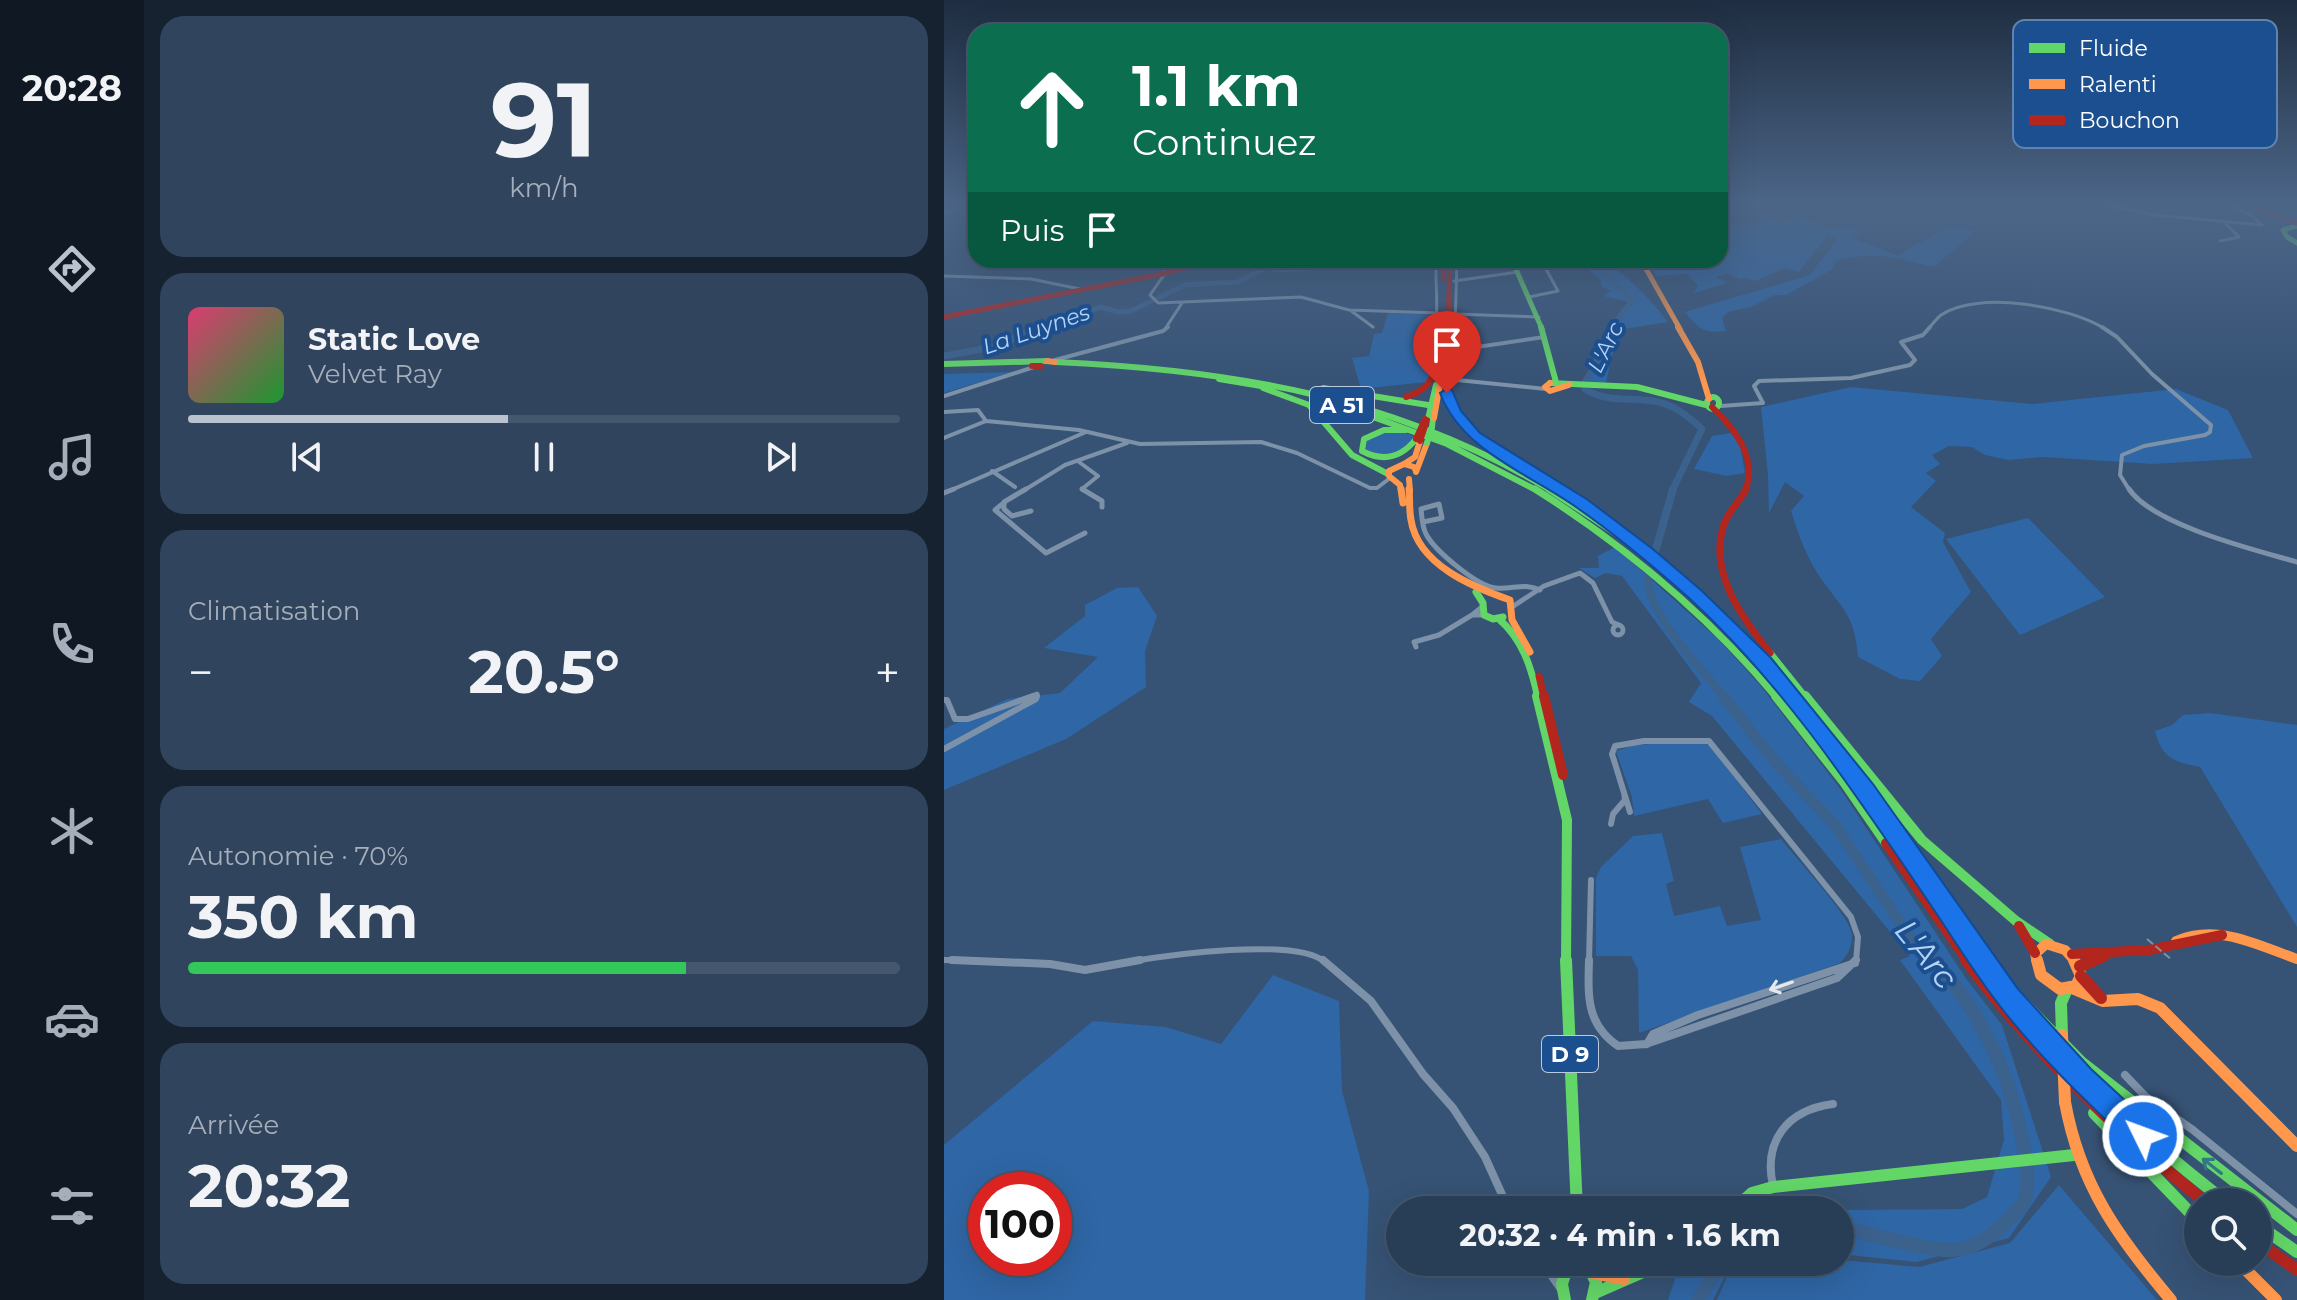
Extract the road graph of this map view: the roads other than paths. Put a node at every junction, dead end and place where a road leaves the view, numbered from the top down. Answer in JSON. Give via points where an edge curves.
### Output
{"nodes":[{"id":1,"x":1161,"y":268,"type":"edge"},
{"id":2,"x":1184,"y":268,"type":"edge"},
{"id":3,"x":1436,"y":268,"type":"edge"},
{"id":4,"x":1450,"y":268,"type":"edge"},
{"id":5,"x":1451,"y":268,"type":"edge"},
{"id":6,"x":1516,"y":268,"type":"edge"},
{"id":7,"x":1545,"y":268,"type":"edge"},
{"id":8,"x":1644,"y":268,"type":"edge"},
{"id":9,"x":1518,"y":272,"type":"junction"},
{"id":10,"x":1161,"y":274,"type":"junction"},
{"id":11,"x":944,"y":276,"type":"edge"},
{"id":12,"x":1451,"y":281,"type":"junction"},
{"id":13,"x":1085,"y":289,"type":"junction"},
{"id":14,"x":1529,"y":297,"type":"junction"},
{"id":15,"x":1183,"y":302,"type":"junction"},
{"id":16,"x":1349,"y":310,"type":"junction"},
{"id":17,"x":1438,"y":313,"type":"junction"},
{"id":18,"x":1454,"y":314,"type":"junction"},
{"id":19,"x":944,"y":317,"type":"edge"},
{"id":20,"x":1539,"y":317,"type":"junction"},
{"id":21,"x":1373,"y":327,"type":"dead end"},
{"id":22,"x":1447,"y":328,"type":"junction"},
{"id":23,"x":1544,"y":337,"type":"junction"},
{"id":24,"x":1445,"y":352,"type":"junction"},
{"id":25,"x":1044,"y":364,"type":"junction"},
{"id":26,"x":944,"y":367,"type":"edge"},
{"id":27,"x":1252,"y":378,"type":"junction"},
{"id":28,"x":1232,"y":381,"type":"junction"},
{"id":29,"x":1555,"y":384,"type":"junction"},
{"id":30,"x":1372,"y":394,"type":"junction"},
{"id":31,"x":944,"y":396,"type":"edge"},
{"id":32,"x":1432,"y":404,"type":"junction"},
{"id":33,"x":1714,"y":404,"type":"junction"},
{"id":34,"x":944,"y":412,"type":"edge"},
{"id":35,"x":986,"y":421,"type":"junction"},
{"id":36,"x":1430,"y":421,"type":"junction"},
{"id":37,"x":1087,"y":432,"type":"junction"},
{"id":38,"x":944,"y":438,"type":"edge"},
{"id":39,"x":1421,"y":441,"type":"junction"},
{"id":40,"x":1126,"y":442,"type":"junction"},
{"id":41,"x":1384,"y":459,"type":"junction"},
{"id":42,"x":1079,"y":461,"type":"junction"},
{"id":43,"x":1401,"y":464,"type":"junction"},
{"id":44,"x":992,"y":471,"type":"junction"},
{"id":45,"x":1412,"y":475,"type":"junction"},
{"id":46,"x":1391,"y":477,"type":"junction"},
{"id":47,"x":1015,"y":487,"type":"dead end"},
{"id":48,"x":944,"y":493,"type":"edge"},
{"id":49,"x":1006,"y":500,"type":"junction"},
{"id":50,"x":1558,"y":500,"type":"junction"},
{"id":51,"x":1582,"y":504,"type":"junction"},
{"id":52,"x":1102,"y":507,"type":"dead end"},
{"id":53,"x":1031,"y":511,"type":"dead end"},
{"id":54,"x":1423,"y":522,"type":"junction"},
{"id":55,"x":1085,"y":533,"type":"dead end"},
{"id":56,"x":1647,"y":558,"type":"junction"},
{"id":57,"x":2297,"y":562,"type":"edge"},
{"id":58,"x":1661,"y":570,"type":"junction"},
{"id":59,"x":1540,"y":590,"type":"junction"},
{"id":60,"x":1494,"y":596,"type":"junction"},
{"id":61,"x":1512,"y":604,"type":"junction"},
{"id":62,"x":1483,"y":607,"type":"junction"},
{"id":63,"x":1499,"y":619,"type":"junction"},
{"id":64,"x":1612,"y":630,"type":"dead end"},
{"id":65,"x":1416,"y":647,"type":"dead end"},
{"id":66,"x":944,"y":700,"type":"edge"},
{"id":67,"x":944,"y":749,"type":"edge"},
{"id":68,"x":1624,"y":787,"type":"junction"},
{"id":69,"x":1630,"y":812,"type":"dead end"},
{"id":70,"x":1611,"y":824,"type":"dead end"},
{"id":71,"x":1591,"y":880,"type":"dead end"},
{"id":72,"x":1568,"y":899,"type":"junction"},
{"id":73,"x":1947,"y":911,"type":"junction"},
{"id":74,"x":2016,"y":921,"type":"junction"},
{"id":75,"x":2050,"y":944,"type":"junction"},
{"id":76,"x":2035,"y":954,"type":"junction"},
{"id":77,"x":2072,"y":954,"type":"junction"},
{"id":78,"x":2107,"y":955,"type":"junction"},
{"id":79,"x":2297,"y":959,"type":"edge"},
{"id":80,"x":944,"y":960,"type":"edge"},
{"id":81,"x":2080,"y":971,"type":"junction"},
{"id":82,"x":2046,"y":981,"type":"junction"},
{"id":83,"x":2070,"y":989,"type":"junction"},
{"id":84,"x":1990,"y":993,"type":"junction"},
{"id":85,"x":2107,"y":1001,"type":"junction"},
{"id":86,"x":2061,"y":1003,"type":"junction"},
{"id":87,"x":2125,"y":1075,"type":"dead end"},
{"id":88,"x":1833,"y":1104,"type":"dead end"},
{"id":89,"x":2297,"y":1146,"type":"edge"},
{"id":90,"x":2069,"y":1156,"type":"junction"},
{"id":91,"x":1773,"y":1187,"type":"junction"},
{"id":92,"x":2189,"y":1188,"type":"edge"},
{"id":93,"x":2208,"y":1188,"type":"edge"},
{"id":94,"x":1503,"y":1196,"type":"edge"},
{"id":95,"x":1576,"y":1196,"type":"edge"},
{"id":96,"x":1747,"y":1196,"type":"edge"},
{"id":97,"x":2184,"y":1207,"type":"edge"},
{"id":98,"x":2297,"y":1214,"type":"edge"},
{"id":99,"x":2297,"y":1230,"type":"edge"},
{"id":100,"x":2272,"y":1235,"type":"edge"},
{"id":101,"x":2272,"y":1252,"type":"edge"},
{"id":102,"x":2297,"y":1252,"type":"edge"},
{"id":103,"x":2297,"y":1270,"type":"edge"},
{"id":104,"x":1551,"y":1276,"type":"edge"},
{"id":105,"x":1590,"y":1276,"type":"edge"},
{"id":106,"x":1620,"y":1276,"type":"edge"},
{"id":107,"x":1636,"y":1276,"type":"edge"},
{"id":108,"x":2252,"y":1276,"type":"edge"},
{"id":109,"x":1630,"y":1279,"type":"junction"},
{"id":110,"x":1563,"y":1295,"type":"edge"},
{"id":111,"x":1593,"y":1296,"type":"edge"},
{"id":112,"x":2171,"y":1300,"type":"edge"},
{"id":113,"x":2276,"y":1300,"type":"edge"}],
"edges":[{"from":1,"to":10,"type":"street"},
{"from":2,"to":10,"type":"main road"},
{"from":3,"to":17,"type":"street"},
{"from":4,"to":24,"type":"main road"},
{"from":5,"to":12,"type":"main road"},
{"from":6,"to":9,"type":"main road"},
{"from":7,"to":14,"type":"street","via":[[1558,291]]},
{"from":8,"to":33,"type":"main road","via":[[1693,353]]},
{"from":9,"to":12,"type":"street"},
{"from":9,"to":14,"type":"main road"},
{"from":10,"to":13,"type":"main road"},
{"from":10,"to":15,"type":"street","via":[[1150,295],[1156,302]]},
{"from":11,"to":13,"type":"street","via":[[1031,279]]},
{"from":12,"to":18,"type":"street"},
{"from":12,"to":22,"type":"main road"},
{"from":13,"to":19,"type":"main road"},
{"from":14,"to":20,"type":"main road"},
{"from":15,"to":16,"type":"street","via":[[1301,297]]},
{"from":15,"to":31,"type":"street","via":[[1163,331]]},
{"from":16,"to":17,"type":"street"},
{"from":16,"to":21,"type":"street"},
{"from":17,"to":24,"type":"street","via":[[1431,349]]},
{"from":18,"to":20,"type":"street"},
{"from":18,"to":24,"type":"street"},
{"from":20,"to":23,"type":"main road"},
{"from":22,"to":36,"type":"main road","via":[[1439,398]]},
{"from":22,"to":51,"type":"main road","via":[[1446,385],[1460,420],[1479,439]]},
{"from":23,"to":24,"type":"street"},
{"from":23,"to":29,"type":"main road"},
{"from":24,"to":29,"type":"street","via":[[1459,383]]},
{"from":24,"to":30,"type":"main road","via":[[1427,391],[1409,397]]},
{"from":24,"to":32,"type":"main road"},
{"from":25,"to":26,"type":"main road","number":"A 51"},
{"from":25,"to":26,"type":"main road","number":"A 51"},
{"from":25,"to":27,"type":"main road","number":"A 51","via":[[1153,366]]},
{"from":25,"to":28,"type":"main road","number":"A 51"},
{"from":27,"to":30,"type":"main road"},
{"from":27,"to":51,"type":"main road","number":"A 51","via":[[1355,402],[1436,429]]},
{"from":28,"to":46,"type":"main road","via":[[1303,402],[1352,455]]},
{"from":28,"to":50,"type":"main road","number":"A 51","via":[[1396,422],[1481,457]]},
{"from":29,"to":33,"type":"main road","via":[[1637,387]]},
{"from":30,"to":32,"type":"main road"},
{"from":32,"to":36,"type":"main road"},
{"from":33,"to":57,"type":"street","via":[[1763,403],[1754,386],[1759,381],[1851,378],[1910,365],[1915,360],[1901,342],[1923,335],[1941,315],[1961,307],[2026,302],[2073,313],[2117,337],[2211,425],[2205,435],[2122,455],[2122,483],[2177,523]]},
{"from":33,"to":74,"type":"main road","via":[[1742,444],[1748,474],[1721,539],[1736,611],[1922,840]]},
{"from":34,"to":35,"type":"street","via":[[978,410]]},
{"from":35,"to":37,"type":"street"},
{"from":35,"to":38,"type":"street"},
{"from":36,"to":39,"type":"main road","bridge":true},
{"from":37,"to":40,"type":"street"},
{"from":37,"to":44,"type":"street"},
{"from":39,"to":41,"type":"main road"},
{"from":39,"to":43,"type":"main road","via":[[1415,457]]},
{"from":39,"to":45,"type":"main road"},
{"from":40,"to":42,"type":"street"},
{"from":40,"to":46,"type":"street","via":[[1261,442],[1370,488]]},
{"from":41,"to":43,"type":"main road"},
{"from":41,"to":50,"type":"main road","via":[[1365,454],[1364,439],[1380,430],[1406,430]]},
{"from":42,"to":49,"type":"street"},
{"from":42,"to":52,"type":"street","via":[[1098,476],[1081,487],[1102,501]]},
{"from":43,"to":45,"type":"main road","via":[[1414,467]]},
{"from":43,"to":46,"type":"main road"},
{"from":44,"to":47,"type":"street"},
{"from":44,"to":48,"type":"street"},
{"from":45,"to":46,"type":"main road"},
{"from":45,"to":60,"type":"main road","via":[[1407,497],[1410,524],[1424,552]]},
{"from":46,"to":62,"type":"main road","via":[[1400,485],[1408,527],[1423,554],[1441,572],[1477,593]]},
{"from":49,"to":53,"type":"street","via":[[1004,509],[1012,516]]},
{"from":49,"to":55,"type":"street","via":[[995,510],[1046,553]]},
{"from":50,"to":56,"type":"main road","number":"A 51"},
{"from":51,"to":56,"type":"main road","number":"A 51"},
{"from":54,"to":54,"type":"street","via":[[1421,509],[1439,504],[1442,518]]},
{"from":54,"to":59,"type":"street","via":[[1437,551],[1491,587],[1528,584]]},
{"from":56,"to":58,"type":"main road","number":"A 51"},
{"from":58,"to":73,"type":"main road","number":"A 51","via":[[1731,629],[1798,702]]},
{"from":58,"to":84,"type":"main road","number":"A 51","via":[[1789,707],[1832,762]]},
{"from":59,"to":61,"type":"street"},
{"from":59,"to":64,"type":"street","via":[[1569,574],[1586,576],[1616,624]]},
{"from":60,"to":61,"type":"main road"},
{"from":60,"to":62,"type":"main road"},
{"from":61,"to":63,"type":"main road"},
{"from":61,"to":72,"type":"main road","number":"D 9","via":[[1535,662],[1568,795]]},
{"from":62,"to":63,"type":"main road"},
{"from":62,"to":65,"type":"street","via":[[1439,635],[1414,642]]},
{"from":63,"to":72,"type":"main road","number":"D 9","via":[[1522,646],[1537,690],[1567,820]]},
{"from":66,"to":67,"type":"street","via":[[955,719],[968,719],[1037,694]]},
{"from":68,"to":69,"type":"street"},
{"from":68,"to":70,"type":"street","via":[[1625,800]]},
{"from":68,"to":71,"type":"street","via":[[1612,754],[1618,744],[1700,738],[1714,744],[1857,926],[1856,963],[1837,978],[1646,1044],[1618,1046],[1590,1016]]},
{"from":72,"to":95,"type":"main road","number":"D 9","via":[[1566,992]]},
{"from":73,"to":93,"type":"main road","number":"A 51","via":[[2009,998],[2082,1079]]},
{"from":99,"to":73,"type":"main road","one_way":true,"via":[[2154,1122],[2056,1039]]},
{"from":74,"to":75,"type":"main road"},
{"from":74,"to":76,"type":"main road"},
{"from":75,"to":76,"type":"main road"},
{"from":75,"to":77,"type":"main road"},
{"from":76,"to":82,"type":"main road","via":[[2035,965]]},
{"from":77,"to":78,"type":"main road"},
{"from":77,"to":81,"type":"main road"},
{"from":78,"to":79,"type":"main road","via":[[2222,935]]},
{"from":78,"to":81,"type":"main road"},
{"from":80,"to":94,"type":"street","via":[[1085,970],[1175,954],[1242,950],[1319,957],[1371,1001],[1453,1108]]},
{"from":81,"to":83,"type":"main road"},
{"from":81,"to":85,"type":"main road","via":[[2093,992]]},
{"from":82,"to":83,"type":"main road"},
{"from":82,"to":86,"type":"main road"},
{"from":83,"to":85,"type":"main road"},
{"from":83,"to":86,"type":"main road"},
{"from":84,"to":92,"type":"main road","number":"A 51","via":[[2094,1106]]},
{"from":84,"to":97,"type":"main road","via":[[2075,1094]]},
{"from":85,"to":89,"type":"main road","via":[[2136,997],[2164,1011]]},
{"from":86,"to":90,"type":"main road","bridge":true},
{"from":87,"to":98,"type":"street"},
{"from":88,"to":91,"type":"street","via":[[1805,1111],[1779,1136],[1769,1160]]},
{"from":90,"to":91,"type":"main road"},
{"from":90,"to":112,"type":"main road","via":[[2107,1220]]},
{"from":91,"to":96,"type":"main road"},
{"from":100,"to":102,"type":"main road"},
{"from":101,"to":103,"type":"main road"},
{"from":104,"to":110,"type":"street"},
{"from":105,"to":111,"type":"main road"},
{"from":106,"to":109,"type":"main road"},
{"from":107,"to":109,"type":"main road"},
{"from":108,"to":113,"type":"main road"},
{"from":109,"to":111,"type":"main road"}]}
